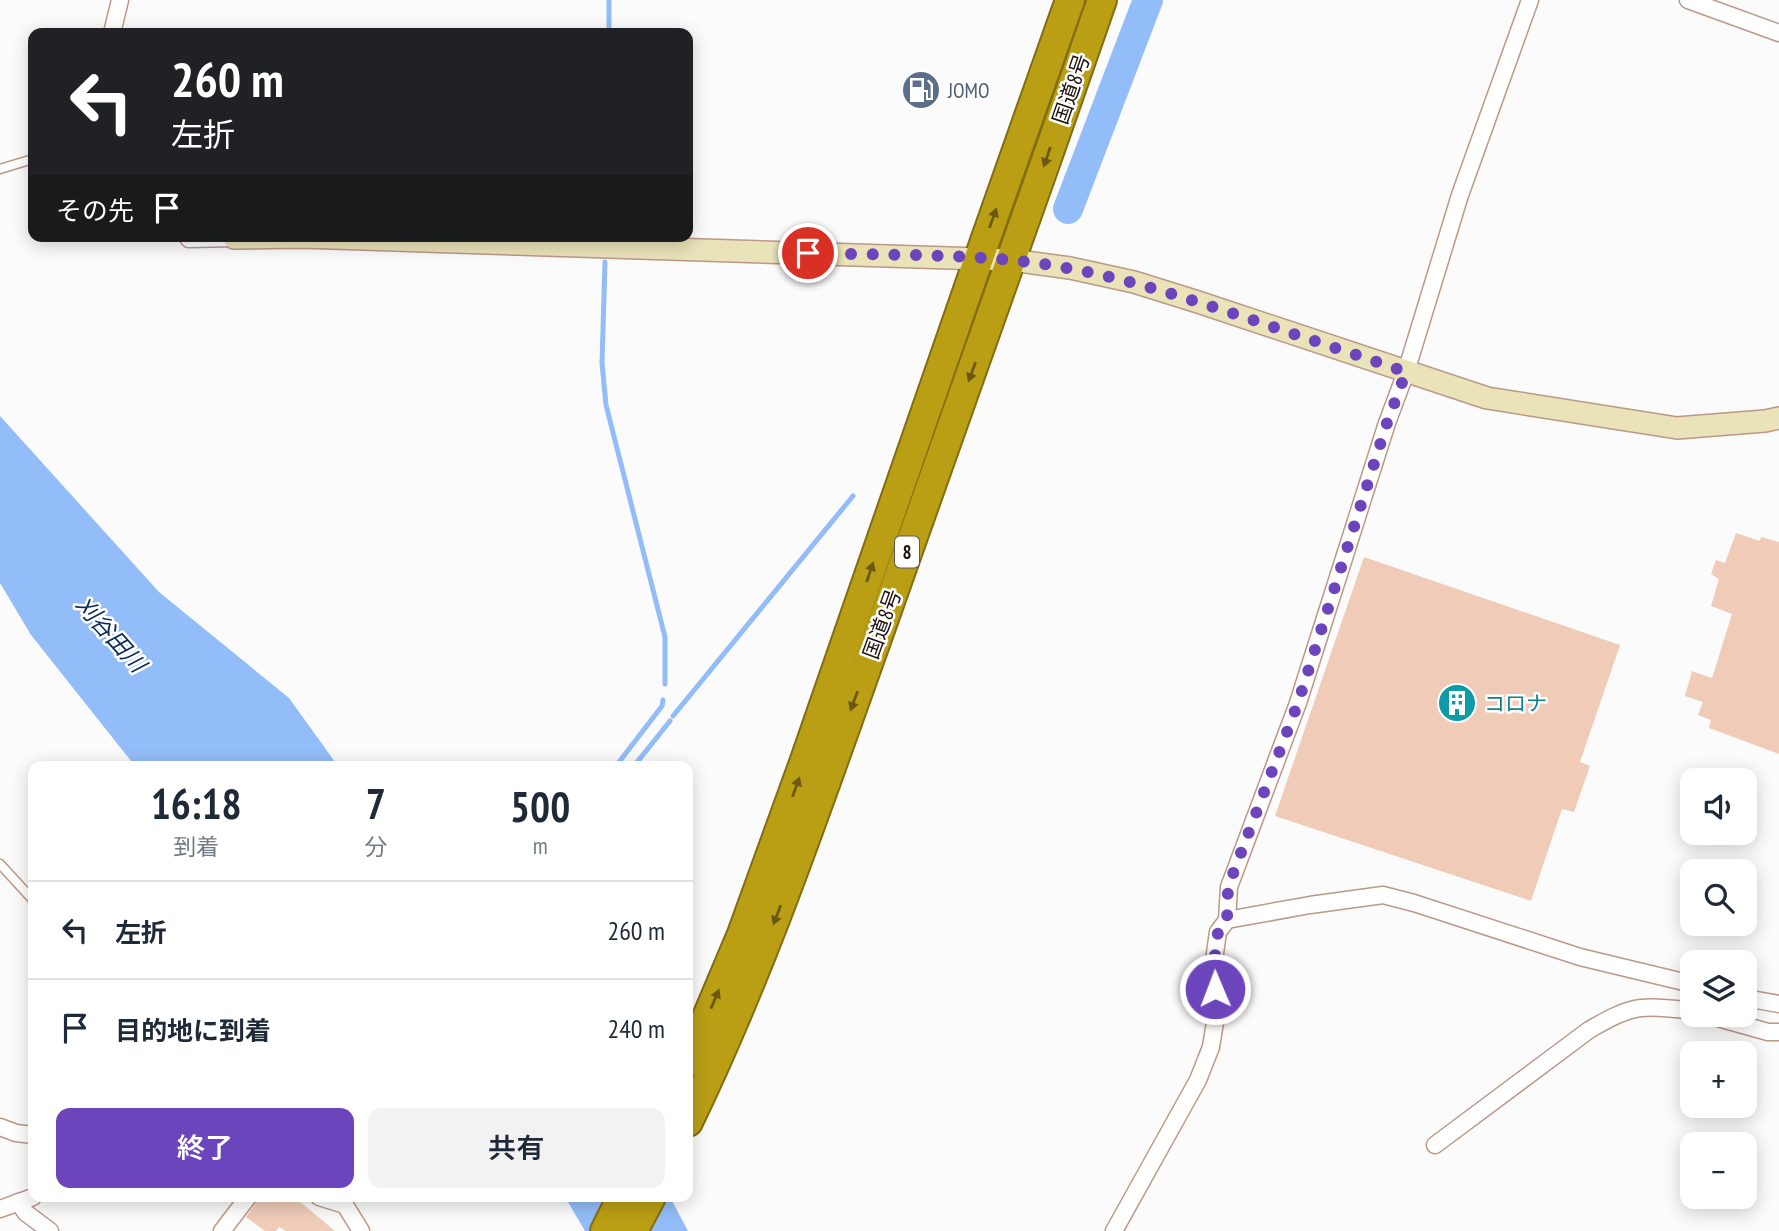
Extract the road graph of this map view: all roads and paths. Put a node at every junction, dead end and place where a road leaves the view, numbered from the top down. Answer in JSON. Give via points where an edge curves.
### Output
{"nodes":[{"id":1,"x":120,"y":0,"type":"edge"},
{"id":2,"x":1070,"y":0,"type":"edge"},
{"id":3,"x":1102,"y":0,"type":"edge"},
{"id":4,"x":1530,"y":0,"type":"edge"},
{"id":5,"x":1688,"y":0,"type":"edge"},
{"id":6,"x":113,"y":28,"type":"edge"},
{"id":7,"x":1779,"y":33,"type":"edge"},
{"id":8,"x":28,"y":161,"type":"edge"},
{"id":9,"x":0,"y":169,"type":"edge"},
{"id":10,"x":463,"y":242,"type":"edge"},
{"id":11,"x":979,"y":258,"type":"junction"},
{"id":12,"x":1012,"y":260,"type":"junction"},
{"id":13,"x":1406,"y":372,"type":"junction"},
{"id":14,"x":1779,"y":418,"type":"edge"},
{"id":15,"x":0,"y":864,"type":"edge"},
{"id":16,"x":28,"y":895,"type":"edge"},
{"id":17,"x":1227,"y":920,"type":"junction"},
{"id":18,"x":1680,"y":981,"type":"edge"},
{"id":19,"x":1757,"y":1000,"type":"edge"},
{"id":20,"x":1779,"y":1004,"type":"edge"},
{"id":21,"x":1680,"y":1010,"type":"edge"},
{"id":22,"x":1753,"y":1027,"type":"edge"},
{"id":23,"x":1779,"y":1032,"type":"edge"},
{"id":24,"x":693,"y":1050,"type":"edge"},
{"id":25,"x":693,"y":1110,"type":"edge"},
{"id":26,"x":0,"y":1127,"type":"edge"},
{"id":27,"x":28,"y":1134,"type":"edge"},
{"id":28,"x":1435,"y":1144,"type":"dead end"},
{"id":29,"x":26,"y":1200,"type":"edge"},
{"id":30,"x":244,"y":1202,"type":"edge"},
{"id":31,"x":335,"y":1202,"type":"edge"},
{"id":32,"x":620,"y":1202,"type":"edge"},
{"id":33,"x":648,"y":1202,"type":"edge"},
{"id":34,"x":0,"y":1209,"type":"edge"},
{"id":35,"x":50,"y":1231,"type":"edge"},
{"id":36,"x":222,"y":1231,"type":"edge"},
{"id":37,"x":361,"y":1231,"type":"edge"},
{"id":38,"x":605,"y":1231,"type":"edge"},
{"id":39,"x":633,"y":1231,"type":"edge"},
{"id":40,"x":1114,"y":1231,"type":"edge"}],
"edges":[{"from":1,"to":6,"type":"street"},
{"from":11,"to":2,"type":"highway","name":"国道8号","number":"8","one_way":true},
{"from":3,"to":12,"type":"highway","name":"国道8号","number":"8","one_way":true},
{"from":4,"to":13,"type":"street","via":[[1460,195]]},
{"from":5,"to":7,"type":"street"},
{"from":8,"to":9,"type":"lane"},
{"from":10,"to":11,"type":"street"},
{"from":11,"to":12,"type":"street"},
{"from":24,"to":11,"type":"highway","name":"国道8号","number":"8","one_way":true,"via":[[788,808]]},
{"from":12,"to":13,"type":"street","via":[[1134,282]]},
{"from":12,"to":25,"type":"highway","name":"国道8号","number":"8","one_way":true,"via":[[786,891],[733,1026]]},
{"from":13,"to":14,"type":"street","via":[[1487,398],[1676,428]]},
{"from":13,"to":17,"type":"street","via":[[1298,703],[1228,887]]},
{"from":15,"to":16,"type":"lane"},
{"from":17,"to":18,"type":"street","via":[[1383,895],[1580,957]]},
{"from":17,"to":40,"type":"street","via":[[1218,932],[1213,967],[1217,1010],[1211,1047],[1198,1080]]},
{"from":19,"to":20,"type":"street"},
{"from":21,"to":28,"type":"street","via":[[1640,1008],[1589,1030]]},
{"from":22,"to":23,"type":"street"},
{"from":26,"to":27,"type":"street"},
{"from":29,"to":34,"type":"street"},
{"from":29,"to":35,"type":"street","via":[[26,1213]]},
{"from":30,"to":36,"type":"street"},
{"from":31,"to":37,"type":"street","via":[[345,1205]]},
{"from":32,"to":38,"type":"highway"},
{"from":33,"to":39,"type":"highway"}]}
